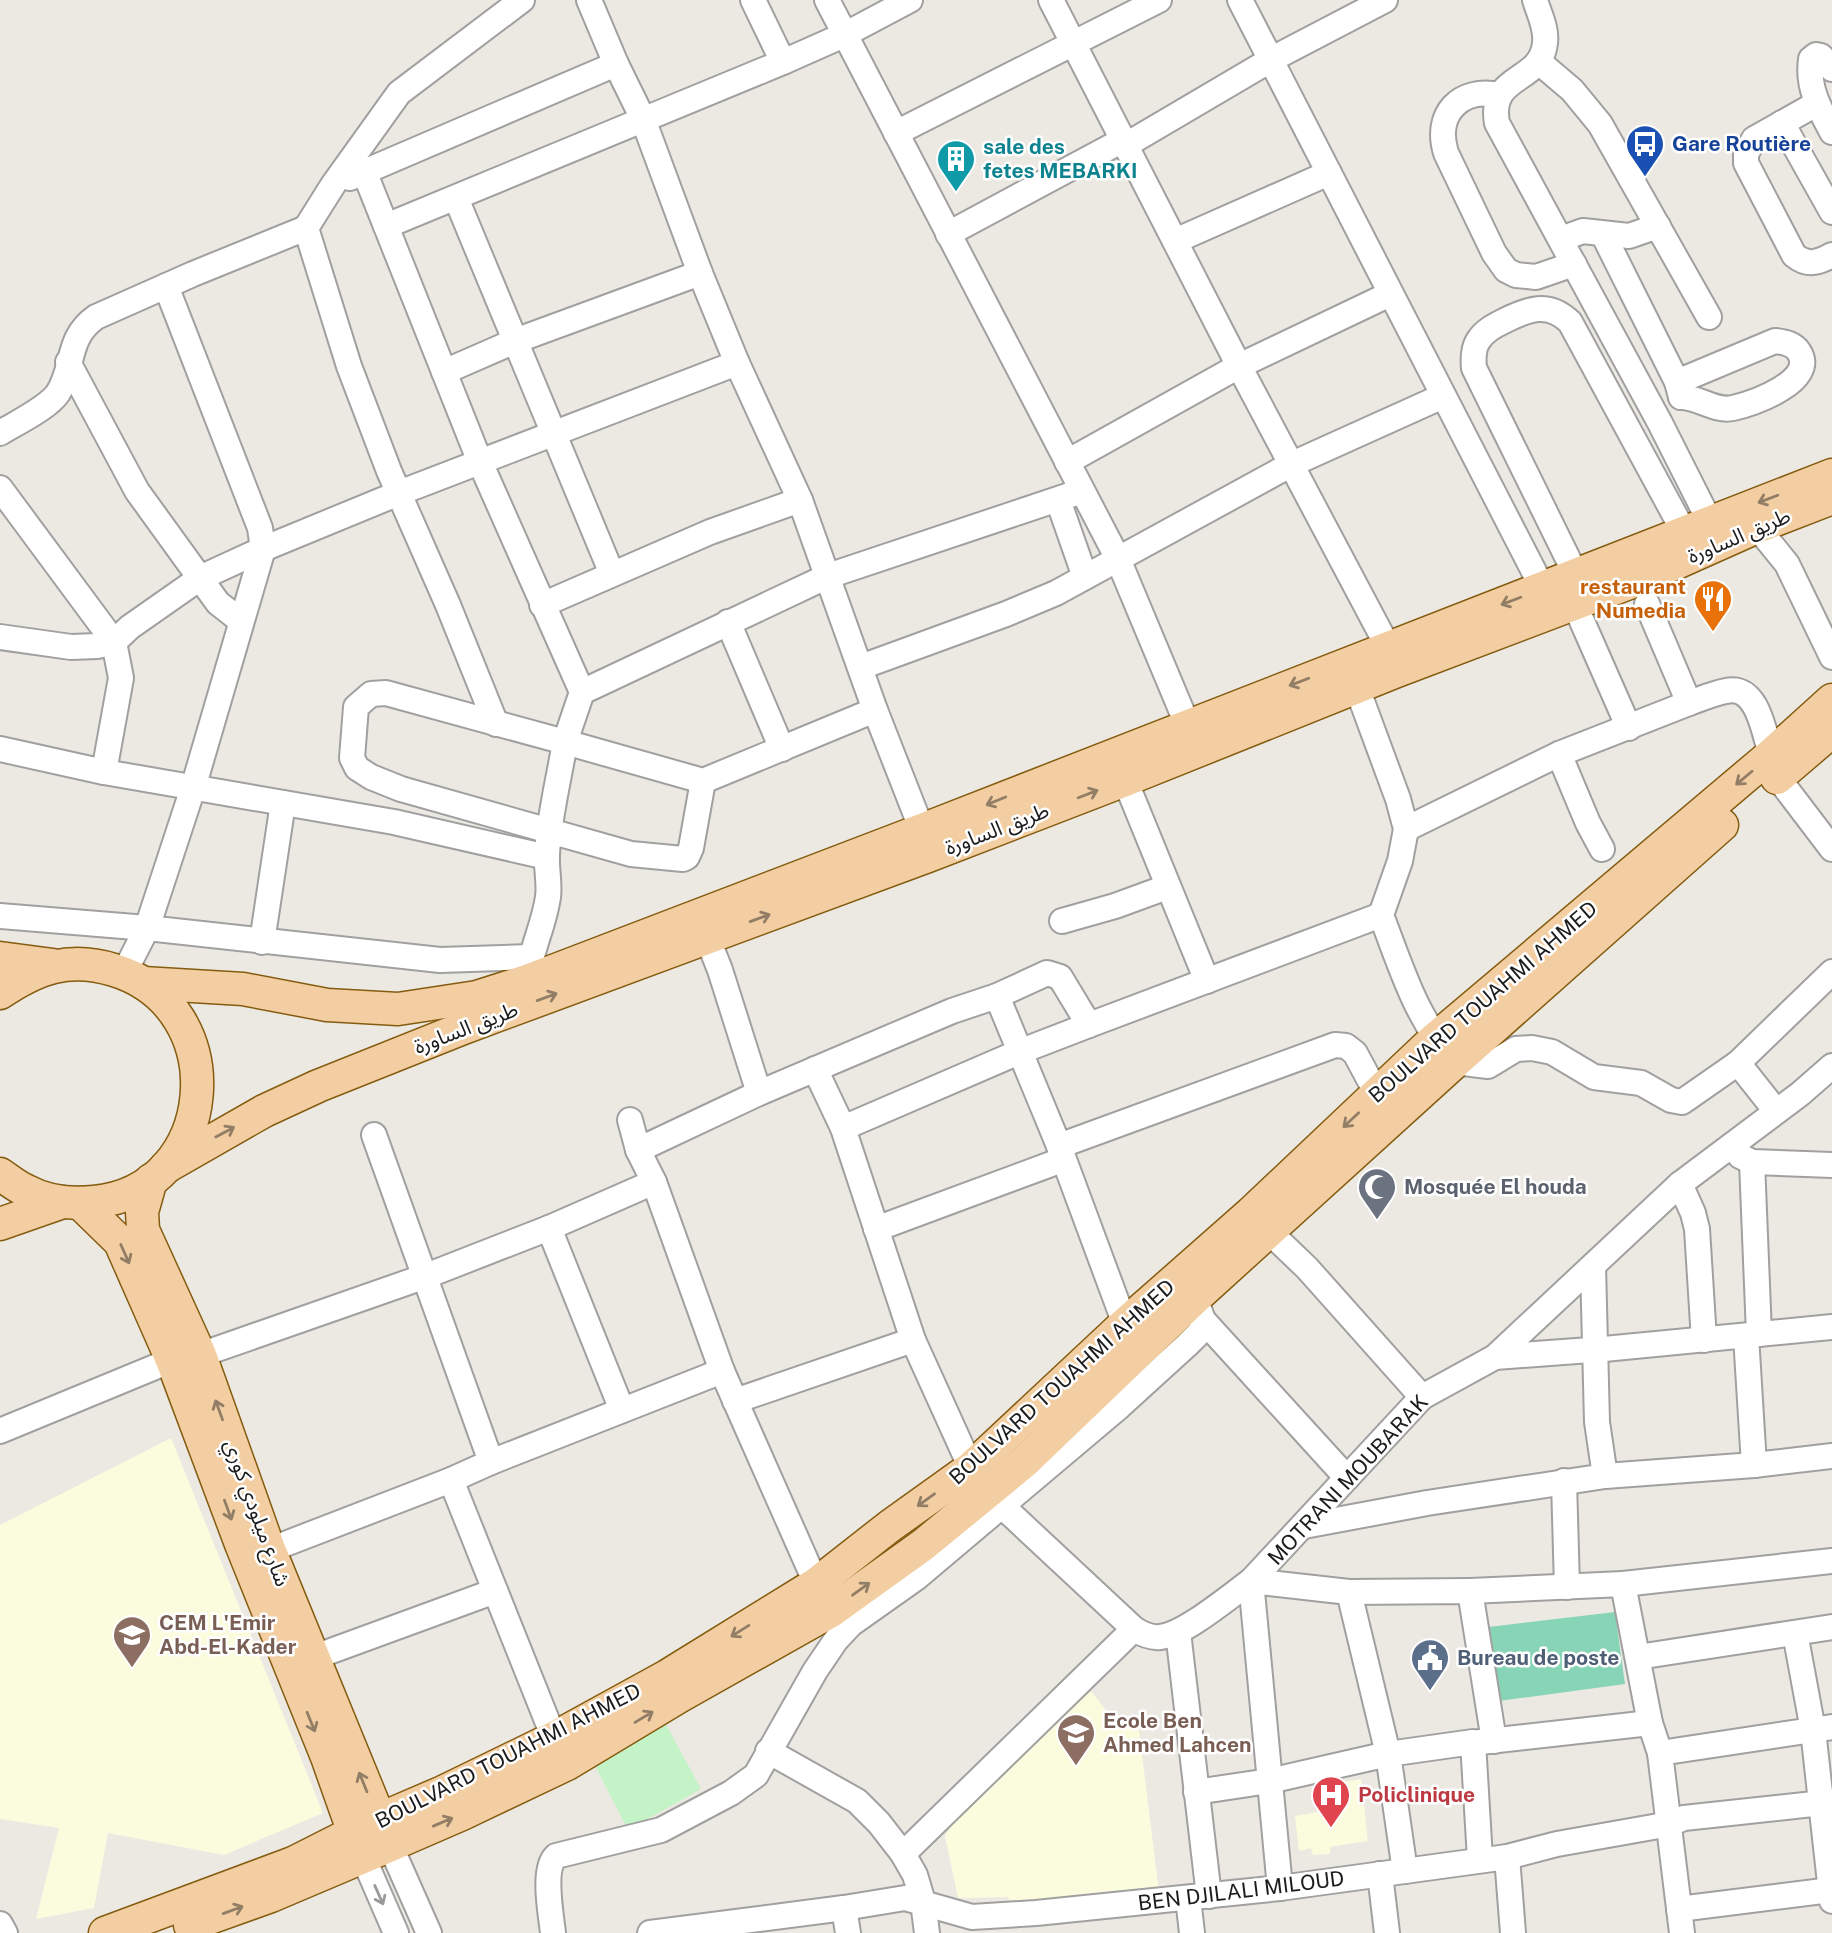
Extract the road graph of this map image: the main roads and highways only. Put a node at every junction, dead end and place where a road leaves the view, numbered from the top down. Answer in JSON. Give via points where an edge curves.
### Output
{"nodes":[{"id":1,"x":1832,"y":475,"type":"edge"},
{"id":2,"x":1832,"y":498,"type":"edge"},
{"id":3,"x":1642,"y":577,"type":"junction"},
{"id":4,"x":1575,"y":589,"type":"junction"},
{"id":5,"x":1393,"y":659,"type":"junction"},
{"id":6,"x":1832,"y":700,"type":"edge"},
{"id":7,"x":1832,"y":731,"type":"edge"},
{"id":8,"x":1193,"y":738,"type":"junction"},
{"id":9,"x":1775,"y":766,"type":"junction"},
{"id":10,"x":925,"y":843,"type":"junction"},
{"id":11,"x":0,"y":958,"type":"edge"},
{"id":12,"x":58,"y":965,"type":"junction"},
{"id":13,"x":134,"y":978,"type":"junction"},
{"id":14,"x":0,"y":993,"type":"edge"},
{"id":15,"x":158,"y":1173,"type":"junction"},
{"id":16,"x":0,"y":1174,"type":"edge"},
{"id":17,"x":71,"y":1203,"type":"junction"},
{"id":18,"x":1260,"y":1222,"type":"junction"},
{"id":19,"x":0,"y":1224,"type":"edge"},
{"id":20,"x":186,"y":1357,"type":"junction"},
{"id":21,"x":986,"y":1489,"type":"junction"},
{"id":22,"x":258,"y":1555,"type":"junction"},
{"id":23,"x":823,"y":1598,"type":"junction"},
{"id":24,"x":372,"y":1839,"type":"junction"},
{"id":25,"x":105,"y":1933,"type":"edge"},
{"id":26,"x":169,"y":1933,"type":"edge"}],
"edges":[{"from":1,"to":3,"type":"main road","name":"طريق الساورة","one_way":true,"via":[[1697,527]]},
{"from":2,"to":3,"type":"main road","name":"طريق الساورة"},
{"from":3,"to":4,"type":"main road","name":"طريق الساورة"},
{"from":4,"to":5,"type":"main road","name":"طريق الساورة"},
{"from":4,"to":5,"type":"main road","name":"طريق الساورة","one_way":true,"via":[[1543,589]]},
{"from":5,"to":8,"type":"main road","name":"طريق الساورة","one_way":true},
{"from":5,"to":8,"type":"main road","name":"طريق الساورة","via":[[1357,688]]},
{"from":6,"to":9,"type":"main road","name":"BOULVARD TOUAHMI AHMED"},
{"from":7,"to":9,"type":"main road","name":"BOULVARD TOUAHMI AHMED"},
{"from":8,"to":10,"type":"main road","name":"طريق الساورة","one_way":true},
{"from":10,"to":8,"type":"main road","name":"طريق الساورة","one_way":true,"via":[[1125,780]]},
{"from":9,"to":18,"type":"main road","name":"BOULVARD TOUAHMI AHMED","via":[[1445,1050]]},
{"from":10,"to":13,"type":"main road","name":"طريق الساورة","via":[[529,969],[477,997],[398,1009],[327,1005],[243,989]]},
{"from":15,"to":10,"type":"main road","name":"طريق الساورة","one_way":true,"via":[[264,1111],[318,1086],[707,937]]},
{"from":11,"to":12,"type":"main road"},
{"from":12,"to":13,"type":"main road","name":"طريق الساورة","via":[[102,966]]},
{"from":12,"to":14,"type":"main road","via":[[25,976]]},
{"from":13,"to":15,"type":"main road","via":[[170,1006],[189,1036],[198,1070],[197,1105],[186,1138]]},
{"from":15,"to":17,"type":"main road","name":"طريق الساورة","via":[[129,1193],[104,1201]]},
{"from":15,"to":20,"type":"main road","name":"شارع ميلودي كوري","via":[[142,1212],[143,1230]]},
{"from":16,"to":17,"type":"main road","via":[[29,1193]]},
{"from":17,"to":19,"type":"main road"},
{"from":17,"to":20,"type":"main road","name":"شارع ميلودي كوري","one_way":true,"via":[[120,1242]]},
{"from":18,"to":21,"type":"main road","name":"BOULVARD TOUAHMI AHMED","via":[[1125,1324]]},
{"from":18,"to":21,"type":"main road","name":"BOULVARD TOUAHMI AHMED","via":[[1199,1309],[1024,1462]]},
{"from":20,"to":22,"type":"main road","name":"شارع ميلودي كوري"},
{"from":21,"to":23,"type":"main road","name":"BOULVARD TOUAHMI AHMED","via":[[890,1526]]},
{"from":24,"to":22,"type":"main road","name":"شارع ميلودي كوري","one_way":true,"via":[[312,1658]]},
{"from":22,"to":24,"type":"main road","name":"شارع ميلودي كوري","one_way":true,"via":[[327,1757]]},
{"from":23,"to":24,"type":"main road","name":"BOULVARD TOUAHMI AHMED","one_way":true,"via":[[443,1792]]},
{"from":24,"to":23,"type":"main road","name":"BOULVARD TOUAHMI AHMED","one_way":true,"via":[[462,1814],[567,1764],[680,1696]]},
{"from":24,"to":25,"type":"main road","name":"BOULVARD TOUAHMI AHMED","via":[[293,1863]]},
{"from":26,"to":24,"type":"main road","name":"BOULVARD TOUAHMI AHMED","one_way":true,"via":[[271,1896]]}]}
